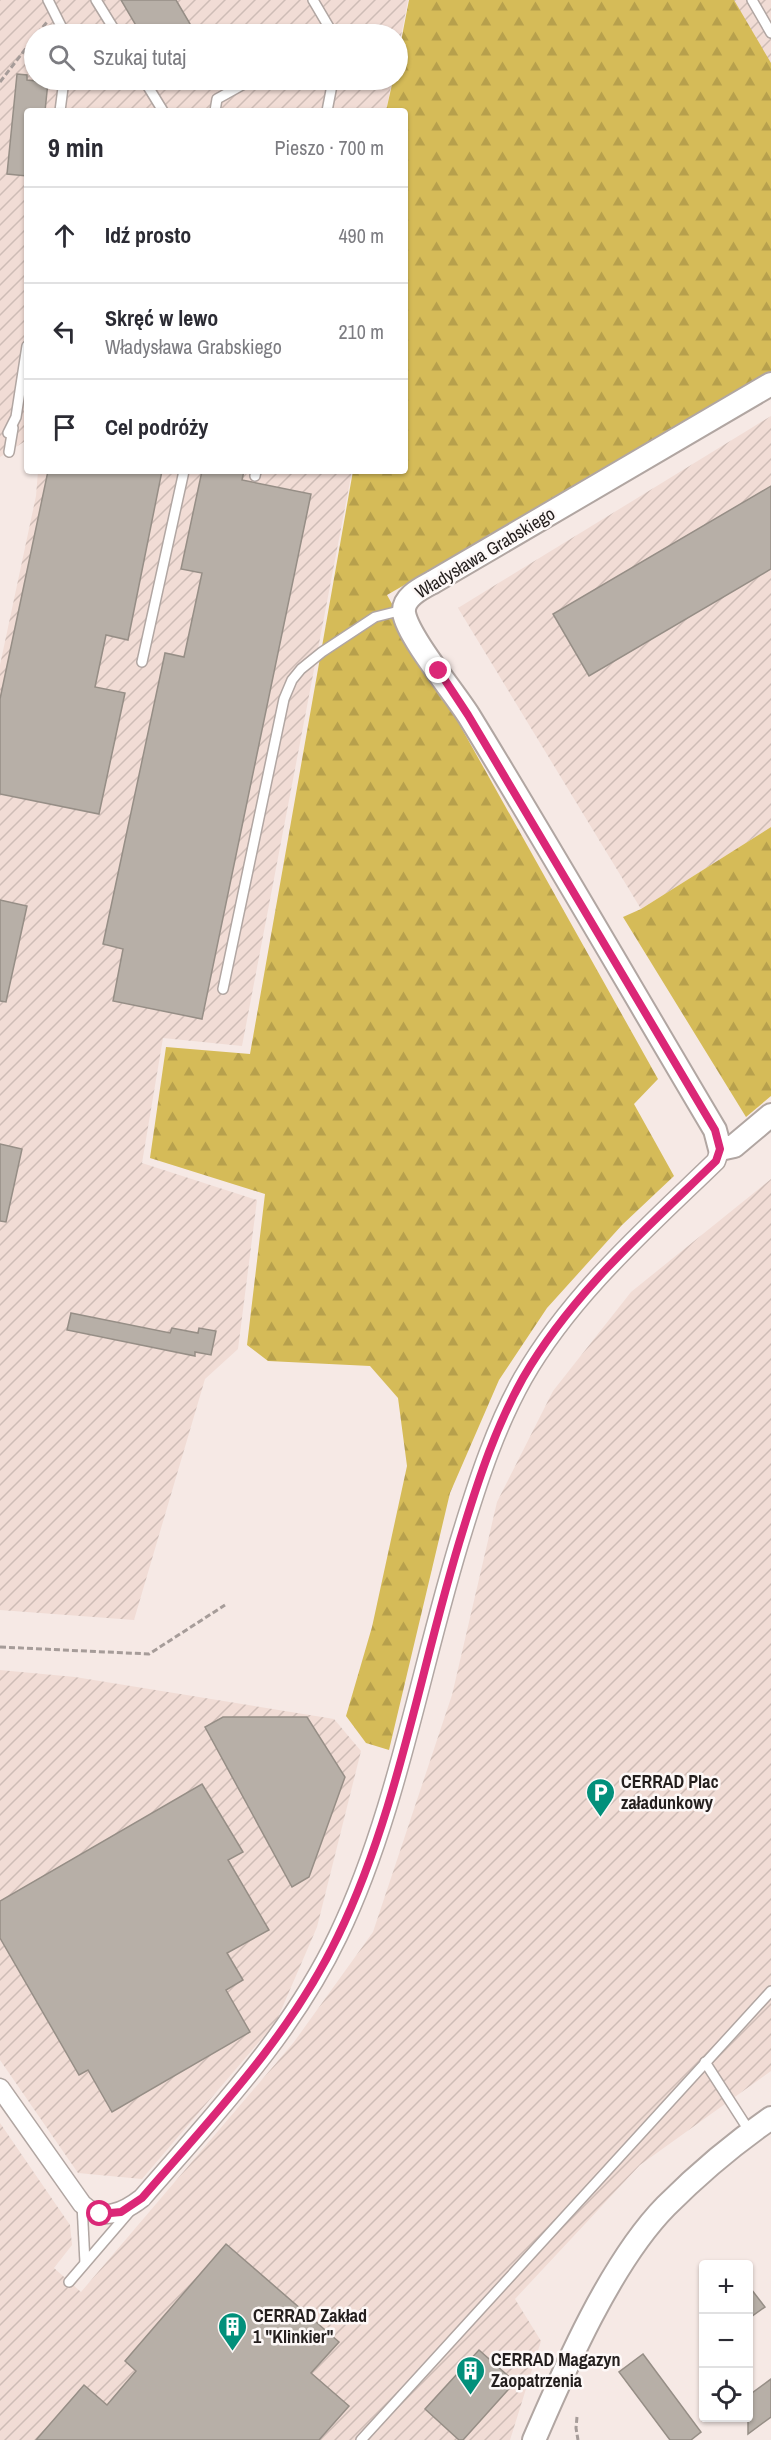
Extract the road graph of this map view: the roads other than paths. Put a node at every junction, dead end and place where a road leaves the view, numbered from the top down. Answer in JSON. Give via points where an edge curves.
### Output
{"nodes":[{"id":1,"x":48,"y":0,"type":"edge"},
{"id":2,"x":96,"y":0,"type":"edge"},
{"id":3,"x":313,"y":0,"type":"edge"},
{"id":4,"x":752,"y":0,"type":"edge"},
{"id":5,"x":60,"y":24,"type":"edge"},
{"id":6,"x":111,"y":24,"type":"edge"},
{"id":7,"x":326,"y":24,"type":"edge"},
{"id":8,"x":771,"y":33,"type":"edge"},
{"id":9,"x":63,"y":90,"type":"edge"},
{"id":10,"x":150,"y":90,"type":"edge"},
{"id":11,"x":233,"y":90,"type":"edge"},
{"id":12,"x":331,"y":90,"type":"edge"},
{"id":13,"x":60,"y":108,"type":"edge"},
{"id":14,"x":161,"y":108,"type":"edge"},
{"id":15,"x":215,"y":108,"type":"edge"},
{"id":16,"x":328,"y":108,"type":"edge"},
{"id":17,"x":24,"y":364,"type":"edge"},
{"id":18,"x":771,"y":384,"type":"edge"},
{"id":19,"x":15,"y":417,"type":"junction"},
{"id":20,"x":8,"y":433,"type":"dead end"},
{"id":21,"x":9,"y":452,"type":"dead end"},
{"id":22,"x":183,"y":474,"type":"edge"},
{"id":23,"x":403,"y":610,"type":"junction"},
{"id":24,"x":142,"y":662,"type":"dead end"},
{"id":25,"x":223,"y":989,"type":"dead end"},
{"id":26,"x":771,"y":1115,"type":"edge"},
{"id":27,"x":720,"y":1149,"type":"junction"},
{"id":28,"x":771,"y":1991,"type":"edge"},
{"id":29,"x":705,"y":2062,"type":"junction"},
{"id":30,"x":0,"y":2088,"type":"edge"},
{"id":31,"x":771,"y":2118,"type":"edge"},
{"id":32,"x":750,"y":2132,"type":"junction"},
{"id":33,"x":142,"y":2198,"type":"junction"},
{"id":34,"x":82,"y":2205,"type":"junction"},
{"id":35,"x":85,"y":2263,"type":"junction"},
{"id":36,"x":69,"y":2282,"type":"dead end"},
{"id":37,"x":361,"y":2440,"type":"edge"},
{"id":38,"x":534,"y":2440,"type":"edge"}],
"edges":[{"from":1,"to":5,"type":"lane"},
{"from":2,"to":6,"type":"lane"},
{"from":3,"to":7,"type":"lane"},
{"from":4,"to":8,"type":"lane"},
{"from":9,"to":13,"type":"lane"},
{"from":10,"to":14,"type":"lane"},
{"from":11,"to":15,"type":"lane","via":[[217,99]]},
{"from":12,"to":16,"type":"lane"},
{"from":17,"to":19,"type":"lane"},
{"from":18,"to":23,"type":"street","name":"Władysława Grabskiego","via":[[433,582],[409,598]]},
{"from":19,"to":20,"type":"lane"},
{"from":19,"to":21,"type":"lane"},
{"from":22,"to":24,"type":"lane"},
{"from":23,"to":25,"type":"lane","via":[[375,617],[349,633],[292,680],[284,699]]},
{"from":23,"to":27,"type":"street","name":"Władysława Grabskiego","via":[[411,631],[468,715],[715,1130]]},
{"from":26,"to":27,"type":"street","via":[[734,1146]]},
{"from":27,"to":33,"type":"street","via":[[716,1161],[582,1296],[522,1380],[480,1474],[382,1824],[338,1936],[315,1979],[260,2059]]},
{"from":28,"to":29,"type":"lane"},
{"from":29,"to":32,"type":"lane"},
{"from":29,"to":37,"type":"lane"},
{"from":30,"to":34,"type":"street"},
{"from":31,"to":32,"type":"street"},
{"from":32,"to":38,"type":"street","via":[[666,2207],[637,2243],[572,2355]]},
{"from":33,"to":34,"type":"street","via":[[121,2212],[100,2214]]},
{"from":33,"to":35,"type":"lane"},
{"from":34,"to":35,"type":"lane"},
{"from":35,"to":36,"type":"lane"}]}
